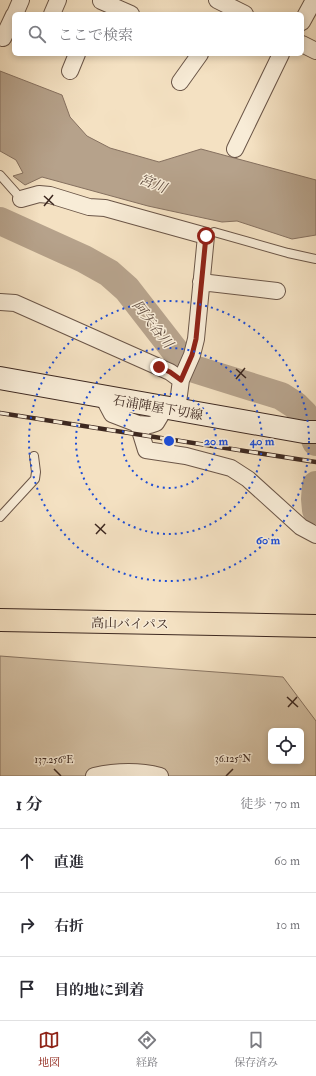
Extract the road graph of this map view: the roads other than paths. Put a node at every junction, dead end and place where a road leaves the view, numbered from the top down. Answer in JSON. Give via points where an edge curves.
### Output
{"nodes":[{"id":1,"x":21,"y":0,"type":"edge"},
{"id":2,"x":58,"y":0,"type":"edge"},
{"id":3,"x":217,"y":0,"type":"edge"},
{"id":4,"x":314,"y":0,"type":"edge"},
{"id":5,"x":99,"y":3,"type":"edge"},
{"id":6,"x":15,"y":12,"type":"edge"},
{"id":7,"x":53,"y":12,"type":"edge"},
{"id":8,"x":126,"y":12,"type":"edge"},
{"id":9,"x":235,"y":12,"type":"edge"},
{"id":10,"x":304,"y":18,"type":"edge"},
{"id":11,"x":12,"y":19,"type":"edge"},
{"id":12,"x":3,"y":38,"type":"dead end"},
{"id":13,"x":304,"y":45,"type":"edge"},
{"id":14,"x":316,"y":51,"type":"edge"},
{"id":15,"x":76,"y":56,"type":"edge"},
{"id":16,"x":199,"y":56,"type":"edge"},
{"id":17,"x":280,"y":56,"type":"edge"},
{"id":18,"x":70,"y":70,"type":"dead end"},
{"id":19,"x":180,"y":82,"type":"dead end"},
{"id":20,"x":234,"y":149,"type":"dead end"},
{"id":21,"x":0,"y":175,"type":"edge"},
{"id":22,"x":19,"y":196,"type":"joint"},
{"id":23,"x":206,"y":236,"type":"junction"},
{"id":24,"x":316,"y":259,"type":"edge"},
{"id":25,"x":201,"y":282,"type":"junction"},
{"id":26,"x":277,"y":291,"type":"dead end"},
{"id":27,"x":0,"y":302,"type":"edge"},
{"id":28,"x":182,"y":377,"type":"junction"},
{"id":29,"x":0,"y":378,"type":"edge"},
{"id":30,"x":103,"y":397,"type":"junction"},
{"id":31,"x":171,"y":409,"type":"junction"},
{"id":32,"x":138,"y":424,"type":"junction"},
{"id":33,"x":310,"y":432,"type":"edge"},
{"id":34,"x":34,"y":456,"type":"dead end"},
{"id":35,"x":0,"y":517,"type":"edge"},
{"id":36,"x":311,"y":532,"type":"edge"},
{"id":37,"x":316,"y":618,"type":"edge"},
{"id":38,"x":0,"y":620,"type":"edge"},
{"id":39,"x":260,"y":625,"type":"junction"},
{"id":40,"x":316,"y":626,"type":"edge"},
{"id":41,"x":316,"y":637,"type":"edge"},
{"id":42,"x":94,"y":776,"type":"edge"},
{"id":43,"x":160,"y":776,"type":"edge"}],
"edges":[{"from":1,"to":6,"type":"street"},
{"from":2,"to":7,"type":"street"},
{"from":3,"to":9,"type":"street"},
{"from":4,"to":10,"type":"street"},
{"from":5,"to":8,"type":"street"},
{"from":11,"to":12,"type":"street"},
{"from":13,"to":14,"type":"street"},
{"from":15,"to":18,"type":"street"},
{"from":16,"to":19,"type":"street"},
{"from":17,"to":20,"type":"street"},
{"from":21,"to":22,"type":"lane"},
{"from":22,"to":23,"type":"street","via":[[50,195]]},
{"from":23,"to":24,"type":"lane","via":[[214,232]]},
{"from":23,"to":25,"type":"street"},
{"from":25,"to":26,"type":"street"},
{"from":25,"to":28,"type":"street","via":[[196,339]]},
{"from":27,"to":28,"type":"street","via":[[15,303]]},
{"from":28,"to":31,"type":"street"},
{"from":29,"to":30,"type":"main road","name":"石浦陣屋下切線"},
{"from":30,"to":31,"type":"main road","name":"石浦陣屋下切線"},
{"from":30,"to":32,"type":"street","via":[[112,414]]},
{"from":31,"to":32,"type":"street","via":[[156,423]]},
{"from":31,"to":33,"type":"main road","name":"石浦陣屋下切線"},
{"from":32,"to":36,"type":"street","via":[[146,450],[186,456],[231,468],[248,479],[301,527]]},
{"from":34,"to":35,"type":"lane","via":[[34,479]]},
{"from":37,"to":39,"type":"street"},
{"from":38,"to":39,"type":"highway","name":"高山バイパス"},
{"from":39,"to":40,"type":"highway"},
{"from":39,"to":41,"type":"highway"},
{"from":42,"to":43,"type":"street","via":[[114,771]]}]}
